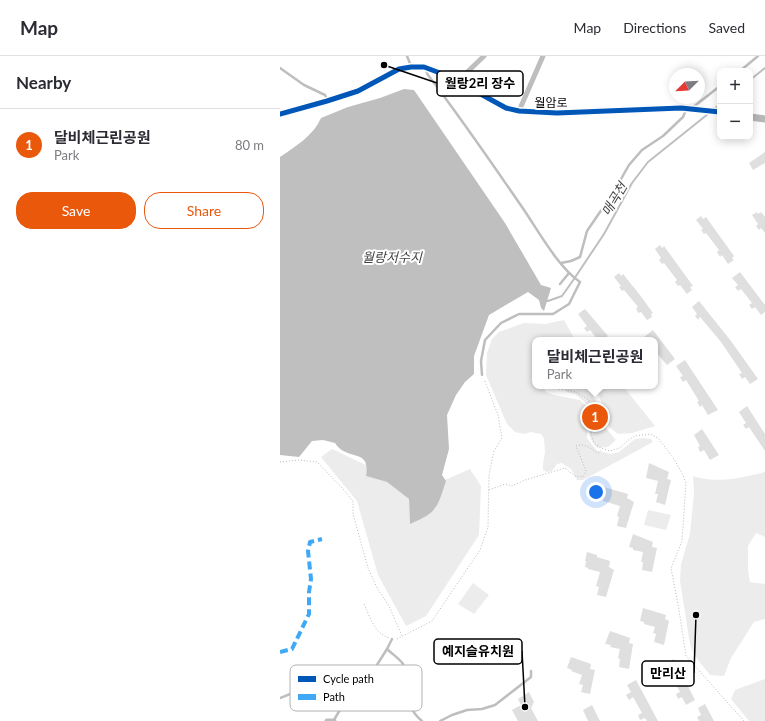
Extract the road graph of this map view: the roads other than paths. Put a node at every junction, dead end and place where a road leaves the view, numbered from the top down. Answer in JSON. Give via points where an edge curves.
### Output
{"nodes":[{"id":1,"x":407,"y":56,"type":"edge"},
{"id":2,"x":484,"y":56,"type":"edge"},
{"id":3,"x":543,"y":56,"type":"edge"},
{"id":4,"x":758,"y":56,"type":"edge"},
{"id":5,"x":411,"y":67,"type":"junction"},
{"id":6,"x":424,"y":67,"type":"junction"},
{"id":7,"x":280,"y":68,"type":"edge"},
{"id":8,"x":744,"y":68,"type":"edge"},
{"id":9,"x":458,"y":81,"type":"junction"},
{"id":10,"x":717,"y":88,"type":"edge"},
{"id":11,"x":327,"y":101,"type":"junction"},
{"id":12,"x":692,"y":109,"type":"junction"},
{"id":13,"x":520,"y":111,"type":"junction"},
{"id":14,"x":717,"y":112,"type":"edge"},
{"id":15,"x":280,"y":114,"type":"edge"},
{"id":16,"x":753,"y":117,"type":"edge"},
{"id":17,"x":765,"y":119,"type":"edge"},
{"id":18,"x":561,"y":263,"type":"junction"},
{"id":19,"x":570,"y":275,"type":"junction"},
{"id":20,"x":560,"y":284,"type":"dead end"},
{"id":21,"x":482,"y":376,"type":"road end"},
{"id":22,"x":392,"y":639,"type":"road end"},
{"id":23,"x":388,"y":649,"type":"junction"},
{"id":24,"x":377,"y":665,"type":"edge"},
{"id":25,"x":403,"y":665,"type":"edge"},
{"id":26,"x":531,"y":671,"type":"dead end"},
{"id":27,"x":290,"y":694,"type":"edge"},
{"id":28,"x":280,"y":698,"type":"edge"},
{"id":29,"x":340,"y":711,"type":"edge"},
{"id":30,"x":413,"y":711,"type":"edge"},
{"id":31,"x":327,"y":721,"type":"edge"},
{"id":32,"x":334,"y":721,"type":"edge"},
{"id":33,"x":422,"y":721,"type":"edge"},
{"id":34,"x":440,"y":721,"type":"edge"}],
"edges":[{"from":1,"to":5,"type":"lane"},
{"from":2,"to":9,"type":"street"},
{"from":3,"to":13,"type":"street"},
{"from":4,"to":8,"type":"lane"},
{"from":5,"to":6,"type":"street","name":"월암로"},
{"from":5,"to":11,"type":"street","name":"월암로","via":[[399,69],[358,91]]},
{"from":6,"to":9,"type":"street","name":"월암로"},
{"from":6,"to":18,"type":"lane"},
{"from":7,"to":11,"type":"lane","via":[[304,85],[325,95]]},
{"from":9,"to":13,"type":"street","name":"월암로","via":[[506,108]]},
{"from":10,"to":12,"type":"lane"},
{"from":11,"to":15,"type":"street","name":"월암로"},
{"from":12,"to":13,"type":"street","name":"월암로","via":[[557,113]]},
{"from":12,"to":14,"type":"street","name":"월암로"},
{"from":12,"to":18,"type":"lane","via":[[642,150],[629,165],[587,231],[580,257],[571,262]]},
{"from":16,"to":17,"type":"street"},
{"from":18,"to":19,"type":"lane"},
{"from":19,"to":20,"type":"lane"},
{"from":19,"to":21,"type":"lane","via":[[580,282],[569,304],[553,314],[519,314],[501,323],[485,340],[481,361]]},
{"from":22,"to":23,"type":"lane"},
{"from":23,"to":24,"type":"lane"},
{"from":23,"to":25,"type":"lane"},
{"from":26,"to":34,"type":"lane","via":[[531,677],[496,705],[467,710]]},
{"from":27,"to":28,"type":"lane"},
{"from":29,"to":32,"type":"lane"},
{"from":30,"to":33,"type":"lane"},
{"from":31,"to":32,"type":"street"}]}
